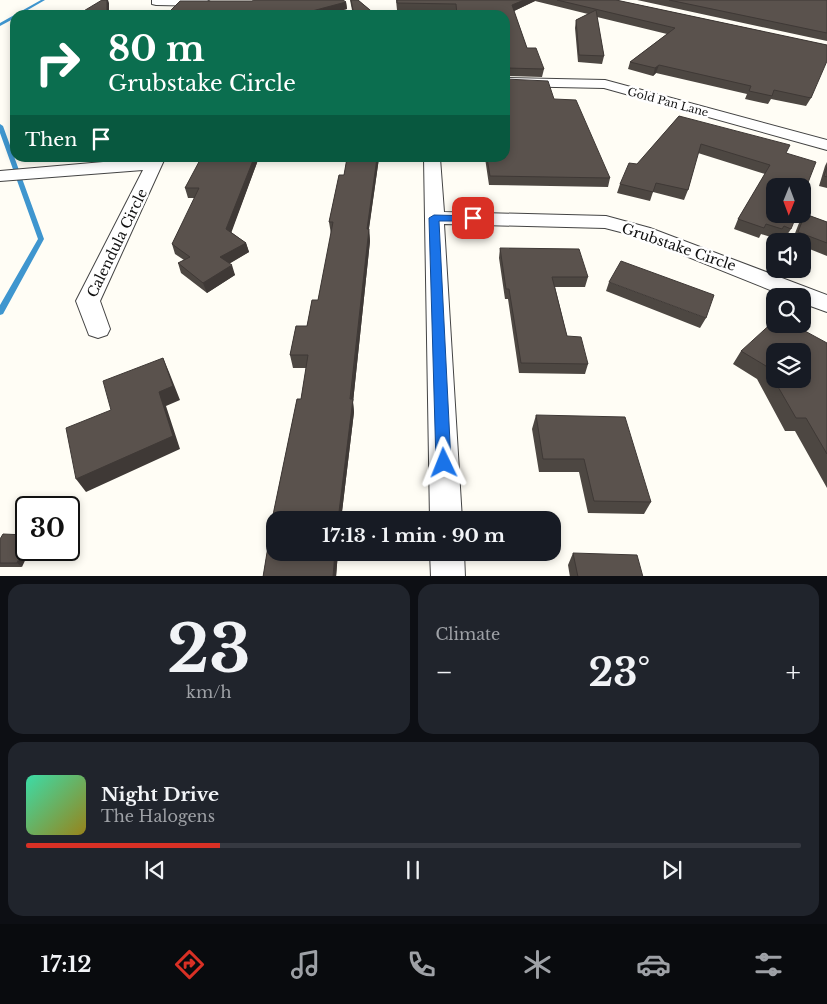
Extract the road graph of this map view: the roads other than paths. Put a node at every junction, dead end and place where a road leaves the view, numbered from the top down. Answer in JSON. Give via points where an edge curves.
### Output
{"nodes":[{"id":1,"x":158,"y":1,"type":"edge"},
{"id":2,"x":215,"y":3,"type":"edge"},
{"id":3,"x":146,"y":10,"type":"dead end"},
{"id":4,"x":510,"y":82,"type":"edge"},
{"id":5,"x":827,"y":145,"type":"edge"},
{"id":6,"x":147,"y":162,"type":"edge"},
{"id":7,"x":156,"y":162,"type":"edge"},
{"id":8,"x":432,"y":162,"type":"edge"},
{"id":9,"x":0,"y":176,"type":"edge"},
{"id":10,"x":434,"y":218,"type":"junction"},
{"id":11,"x":827,"y":304,"type":"edge"},
{"id":12,"x":98,"y":329,"type":"dead end"},
{"id":13,"x":446,"y":511,"type":"edge"},
{"id":14,"x":447,"y":561,"type":"edge"},
{"id":15,"x":448,"y":576,"type":"edge"}],
"edges":[{"from":1,"to":2,"type":"street"},
{"from":1,"to":3,"type":"street"},
{"from":4,"to":5,"type":"street","name":"Gold Pan Lane","via":[[604,84]]},
{"from":6,"to":9,"type":"street"},
{"from":7,"to":12,"type":"street","name":"Calendula Circle","via":[[88,301]]},
{"from":8,"to":10,"type":"street"},
{"from":10,"to":11,"type":"street","name":"Grubstake Circle","via":[[606,222],[643,232]]},
{"from":10,"to":13,"type":"street"},
{"from":14,"to":15,"type":"street"}]}
